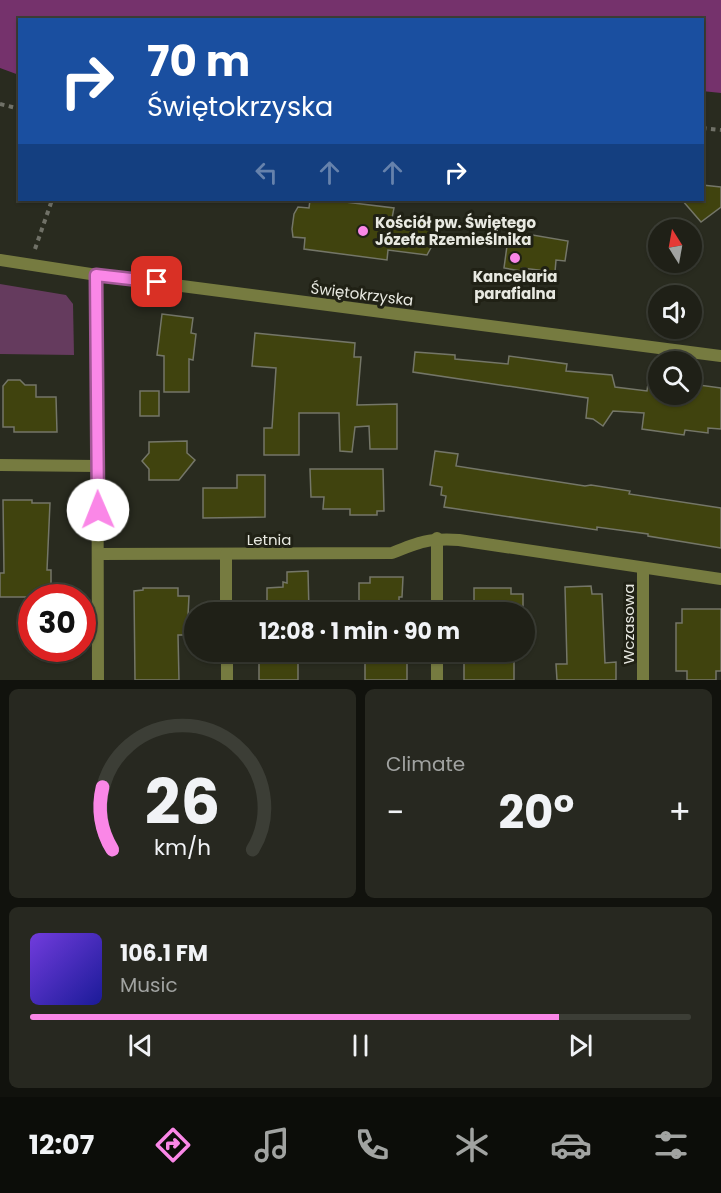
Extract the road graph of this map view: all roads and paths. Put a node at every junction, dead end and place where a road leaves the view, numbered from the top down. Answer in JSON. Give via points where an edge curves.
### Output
{"nodes":[{"id":1,"x":0,"y":104,"type":"edge"},
{"id":2,"x":18,"y":108,"type":"edge"},
{"id":3,"x":704,"y":128,"type":"edge"},
{"id":4,"x":721,"y":130,"type":"edge"},
{"id":5,"x":52,"y":201,"type":"edge"},
{"id":6,"x":0,"y":260,"type":"edge"},
{"id":7,"x":30,"y":264,"type":"junction"},
{"id":8,"x":96,"y":275,"type":"junction"},
{"id":9,"x":721,"y":356,"type":"edge"},
{"id":10,"x":0,"y":465,"type":"edge"},
{"id":11,"x":97,"y":466,"type":"junction"},
{"id":12,"x":437,"y":538,"type":"junction"},
{"id":13,"x":98,"y":554,"type":"junction"},
{"id":14,"x":226,"y":554,"type":"junction"},
{"id":15,"x":643,"y":568,"type":"junction"},
{"id":16,"x":721,"y":579,"type":"edge"},
{"id":17,"x":226,"y":602,"type":"edge"},
{"id":18,"x":437,"y":602,"type":"edge"},
{"id":19,"x":227,"y":662,"type":"edge"},
{"id":20,"x":437,"y":662,"type":"edge"},
{"id":21,"x":99,"y":680,"type":"edge"},
{"id":22,"x":227,"y":680,"type":"edge"},
{"id":23,"x":437,"y":680,"type":"edge"},
{"id":24,"x":643,"y":680,"type":"edge"}],
"edges":[{"from":1,"to":2,"type":"path"},
{"from":3,"to":4,"type":"path"},
{"from":5,"to":7,"type":"path"},
{"from":6,"to":7,"type":"street","name":"Świętokrzyska"},
{"from":7,"to":8,"type":"street","name":"Świętokrzyska"},
{"from":8,"to":9,"type":"street","name":"Świętokrzyska"},
{"from":8,"to":11,"type":"street"},
{"from":10,"to":11,"type":"street"},
{"from":11,"to":13,"type":"street"},
{"from":12,"to":14,"type":"street","name":"Letnia","via":[[392,553]]},
{"from":12,"to":15,"type":"street","name":"Letnia"},
{"from":12,"to":18,"type":"street"},
{"from":13,"to":14,"type":"street","name":"Letnia"},
{"from":13,"to":21,"type":"street"},
{"from":14,"to":17,"type":"street"},
{"from":15,"to":16,"type":"street","name":"Letnia"},
{"from":15,"to":24,"type":"street","name":"Wczasowa"},
{"from":19,"to":22,"type":"street"},
{"from":20,"to":23,"type":"street"}]}
